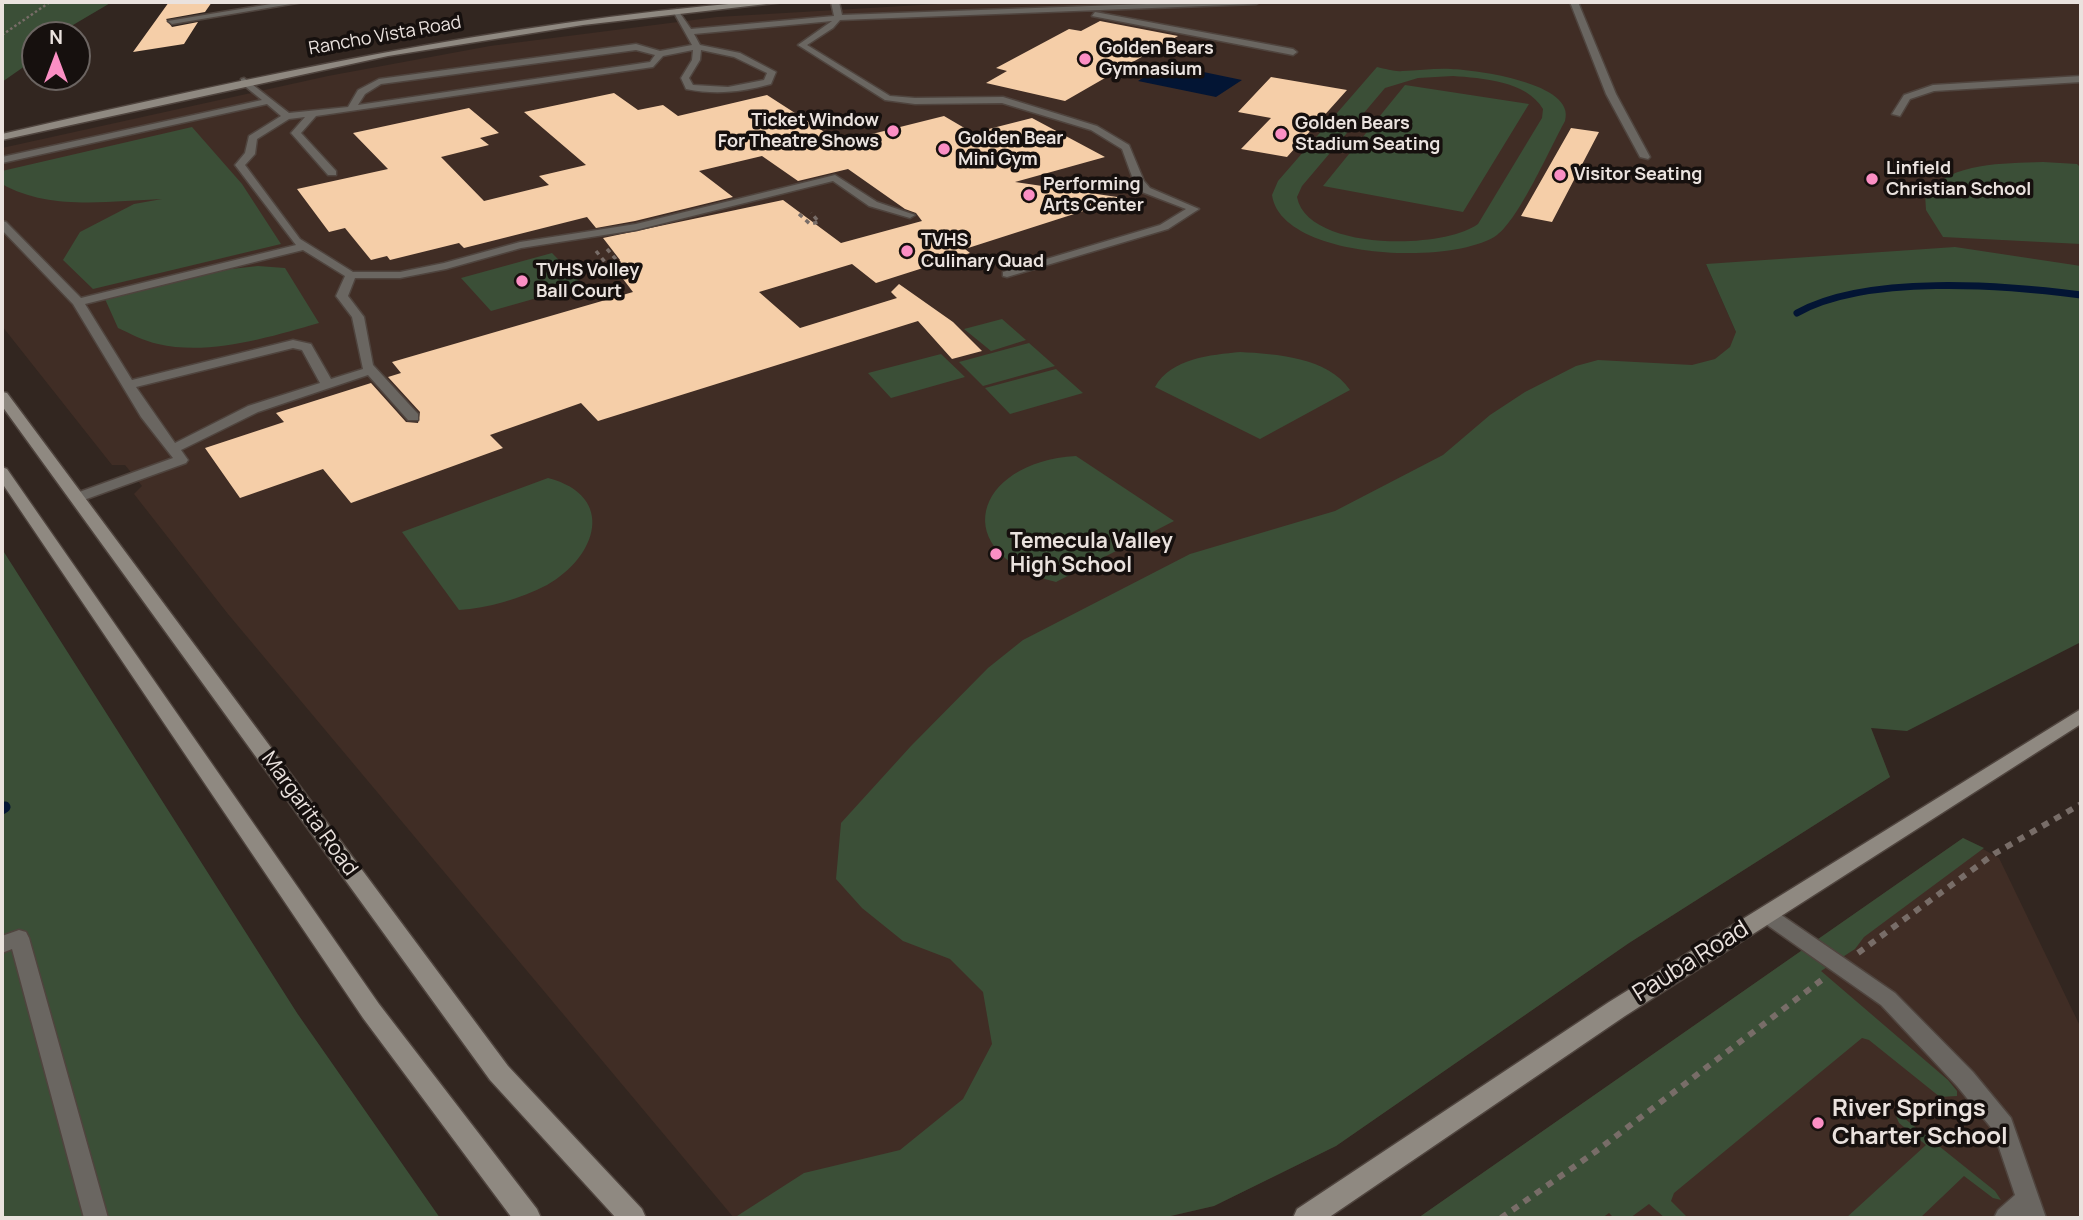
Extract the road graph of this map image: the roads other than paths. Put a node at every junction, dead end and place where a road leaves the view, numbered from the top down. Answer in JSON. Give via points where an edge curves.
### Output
{"nodes":[{"id":1,"x":299,"y":2,"type":"edge"},
{"id":2,"x":780,"y":2,"type":"edge"},
{"id":3,"x":835,"y":2,"type":"edge"},
{"id":4,"x":1256,"y":2,"type":"edge"},
{"id":5,"x":1574,"y":2,"type":"edge"},
{"id":6,"x":1212,"y":3,"type":"edge"},
{"id":7,"x":1069,"y":9,"type":"junction"},
{"id":8,"x":677,"y":11,"type":"junction"},
{"id":9,"x":838,"y":18,"type":"junction"},
{"id":10,"x":172,"y":21,"type":"dead end"},
{"id":11,"x":689,"y":32,"type":"junction"},
{"id":12,"x":697,"y":47,"type":"junction"},
{"id":13,"x":1293,"y":52,"type":"dead end"},
{"id":14,"x":660,"y":54,"type":"junction"},
{"id":15,"x":2081,"y":79,"type":"edge"},
{"id":16,"x":244,"y":81,"type":"junction"},
{"id":17,"x":269,"y":101,"type":"junction"},
{"id":18,"x":352,"y":109,"type":"junction"},
{"id":19,"x":1897,"y":114,"type":"dead end"},
{"id":20,"x":312,"y":115,"type":"junction"},
{"id":21,"x":287,"y":116,"type":"junction"},
{"id":22,"x":2,"y":137,"type":"edge"},
{"id":23,"x":1645,"y":157,"type":"dead end"},
{"id":24,"x":2,"y":160,"type":"edge"},
{"id":25,"x":332,"y":173,"type":"dead end"},
{"id":26,"x":910,"y":215,"type":"dead end"},
{"id":27,"x":2,"y":224,"type":"edge"},
{"id":28,"x":307,"y":246,"type":"junction"},
{"id":29,"x":1007,"y":274,"type":"dead end"},
{"id":30,"x":351,"y":275,"type":"junction"},
{"id":31,"x":78,"y":302,"type":"junction"},
{"id":32,"x":371,"y":370,"type":"junction"},
{"id":33,"x":129,"y":385,"type":"junction"},
{"id":34,"x":328,"y":385,"type":"junction"},
{"id":35,"x":2,"y":396,"type":"edge"},
{"id":36,"x":413,"y":417,"type":"dead end"},
{"id":37,"x":173,"y":449,"type":"junction"},
{"id":38,"x":2,"y":472,"type":"edge"},
{"id":39,"x":76,"y":498,"type":"junction"},
{"id":40,"x":2081,"y":715,"type":"edge"},
{"id":41,"x":1767,"y":915,"type":"junction"},
{"id":42,"x":2,"y":945,"type":"edge"},
{"id":43,"x":2031,"y":1208,"type":"edge"},
{"id":44,"x":96,"y":1218,"type":"edge"},
{"id":45,"x":528,"y":1218,"type":"edge"},
{"id":46,"x":633,"y":1218,"type":"edge"},
{"id":47,"x":1306,"y":1218,"type":"edge"},
{"id":48,"x":2006,"y":1218,"type":"edge"}],
"edges":[{"from":1,"to":10,"type":"street"},
{"from":2,"to":8,"type":"main road","name":"Rancho Vista Road"},
{"from":3,"to":9,"type":"lane"},
{"from":4,"to":6,"type":"lane"},
{"from":5,"to":23,"type":"lane","via":[[1611,94]]},
{"from":6,"to":7,"type":"lane"},
{"from":7,"to":9,"type":"lane"},
{"from":7,"to":13,"type":"lane"},
{"from":8,"to":11,"type":"lane"},
{"from":8,"to":16,"type":"main road","name":"Rancho Vista Road","via":[[488,35]]},
{"from":9,"to":11,"type":"lane"},
{"from":9,"to":29,"type":"lane","via":[[833,28],[807,38],[802,45],[888,98],[1003,100],[1094,128],[1126,147],[1146,190],[1194,209],[1164,227]]},
{"from":11,"to":12,"type":"lane"},
{"from":12,"to":12,"type":"lane","via":[[696,60],[685,78],[689,87],[741,91],[768,82],[772,72],[737,55]]},
{"from":12,"to":14,"type":"lane"},
{"from":14,"to":18,"type":"lane","via":[[653,64]]},
{"from":14,"to":18,"type":"lane","via":[[636,47],[379,82],[354,98]]},
{"from":15,"to":19,"type":"lane","via":[[1933,88],[1908,97]]},
{"from":16,"to":17,"type":"lane"},
{"from":16,"to":22,"type":"main road","name":"Rancho Vista Road"},
{"from":17,"to":21,"type":"lane"},
{"from":17,"to":24,"type":"lane"},
{"from":18,"to":20,"type":"lane"},
{"from":20,"to":21,"type":"lane"},
{"from":20,"to":25,"type":"lane","via":[[296,133]]},
{"from":21,"to":28,"type":"lane","via":[[252,138],[250,154],[240,165],[296,241]]},
{"from":26,"to":30,"type":"lane","via":[[873,204],[835,178],[636,227],[520,244],[446,266],[400,275]]},
{"from":27,"to":31,"type":"lane"},
{"from":28,"to":30,"type":"lane"},
{"from":28,"to":31,"type":"lane"},
{"from":30,"to":32,"type":"lane","via":[[342,296],[358,317]]},
{"from":31,"to":33,"type":"lane"},
{"from":32,"to":34,"type":"lane"},
{"from":32,"to":36,"type":"lane"},
{"from":33,"to":34,"type":"lane","via":[[293,344],[307,347]]},
{"from":33,"to":37,"type":"lane"},
{"from":34,"to":37,"type":"lane","via":[[253,410]]},
{"from":35,"to":39,"type":"main road","name":"Margarita Road"},
{"from":37,"to":39,"type":"lane","via":[[181,460]]},
{"from":38,"to":45,"type":"main road","via":[[371,1011]]},
{"from":39,"to":46,"type":"main road","name":"Margarita Road","via":[[499,1073]]},
{"from":40,"to":41,"type":"main road","name":"Pauba Road"},
{"from":41,"to":43,"type":"lane","via":[[1888,999],[1965,1079],[2003,1125]]},
{"from":41,"to":47,"type":"main road","name":"Pauba Road","via":[[1617,1009]]},
{"from":42,"to":44,"type":"lane","via":[[19,938]]},
{"from":43,"to":48,"type":"lane"}]}
